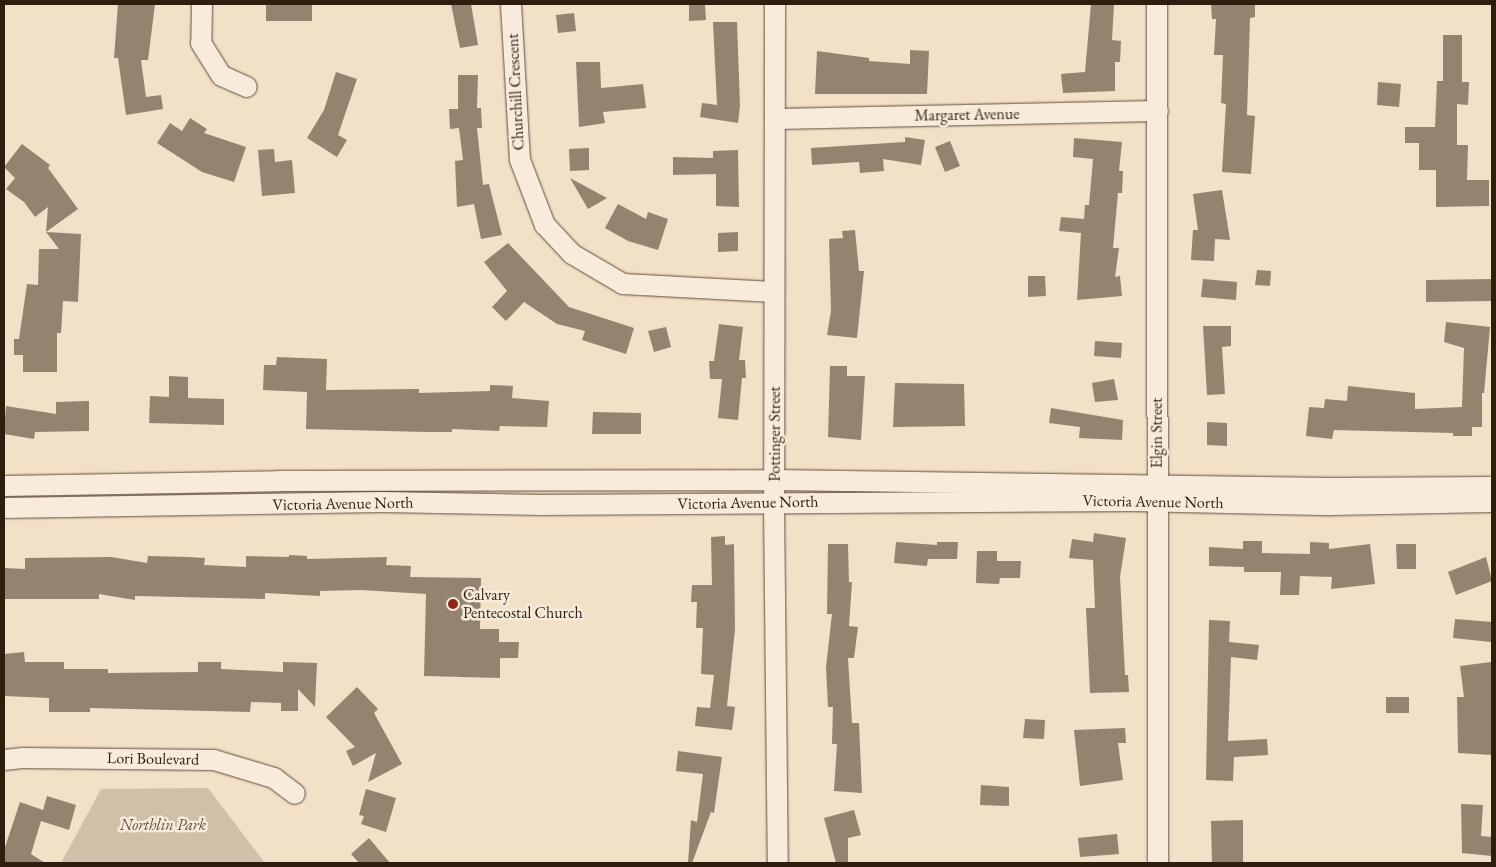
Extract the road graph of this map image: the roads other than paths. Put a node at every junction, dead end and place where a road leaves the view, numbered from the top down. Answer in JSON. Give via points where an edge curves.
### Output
{"nodes":[{"id":1,"x":202,"y":4,"type":"edge"},
{"id":2,"x":511,"y":4,"type":"edge"},
{"id":3,"x":775,"y":4,"type":"edge"},
{"id":4,"x":1157,"y":4,"type":"edge"},
{"id":5,"x":247,"y":87,"type":"dead end"},
{"id":6,"x":1158,"y":111,"type":"junction"},
{"id":7,"x":776,"y":118,"type":"junction"},
{"id":8,"x":774,"y":292,"type":"junction"},
{"id":9,"x":774,"y":480,"type":"junction"},
{"id":10,"x":279,"y":482,"type":"junction"},
{"id":11,"x":4,"y":486,"type":"edge"},
{"id":12,"x":1492,"y":487,"type":"edge"},
{"id":13,"x":1156,"y":493,"type":"junction"},
{"id":14,"x":1332,"y":497,"type":"junction"},
{"id":15,"x":1492,"y":502,"type":"edge"},
{"id":16,"x":774,"y":503,"type":"junction"},
{"id":17,"x":278,"y":505,"type":"junction"},
{"id":18,"x":4,"y":508,"type":"edge"},
{"id":19,"x":4,"y":760,"type":"edge"},
{"id":20,"x":295,"y":794,"type":"dead end"},
{"id":21,"x":778,"y":863,"type":"edge"},
{"id":22,"x":1158,"y":863,"type":"edge"}],
"edges":[{"from":1,"to":5,"type":"street","via":[[201,42],[222,76]]},
{"from":2,"to":8,"type":"street","name":"Churchill Crescent","via":[[520,160],[545,225],[572,254],[623,284]]},
{"from":3,"to":7,"type":"street","name":"Pottinger Street"},
{"from":4,"to":6,"type":"street","name":"Elgin Street"},
{"from":6,"to":7,"type":"street","name":"Margaret Avenue"},
{"from":6,"to":13,"type":"street","name":"Elgin Street"},
{"from":7,"to":8,"type":"street","name":"Pottinger Street"},
{"from":8,"to":9,"type":"street","name":"Pottinger Street"},
{"from":9,"to":10,"type":"street","name":"Victoria Avenue North"},
{"from":9,"to":13,"type":"street","name":"Victoria Avenue North"},
{"from":9,"to":16,"type":"street","name":"Pottinger Street"},
{"from":10,"to":11,"type":"street","name":"Victoria Avenue North"},
{"from":10,"to":17,"type":"street"},
{"from":12,"to":14,"type":"street","name":"Victoria Avenue North"},
{"from":13,"to":14,"type":"street","name":"Victoria Avenue North"},
{"from":13,"to":16,"type":"street","name":"Victoria Avenue North"},
{"from":13,"to":22,"type":"street","name":"Elgin Street"},
{"from":14,"to":15,"type":"street","name":"Victoria Avenue North"},
{"from":16,"to":17,"type":"street","name":"Victoria Avenue North"},
{"from":16,"to":21,"type":"street","name":"Pottinger Street"},
{"from":17,"to":18,"type":"street","name":"Victoria Avenue North"},
{"from":19,"to":20,"type":"street","name":"Lori Boulevard","via":[[214,760],[274,778]]}]}
